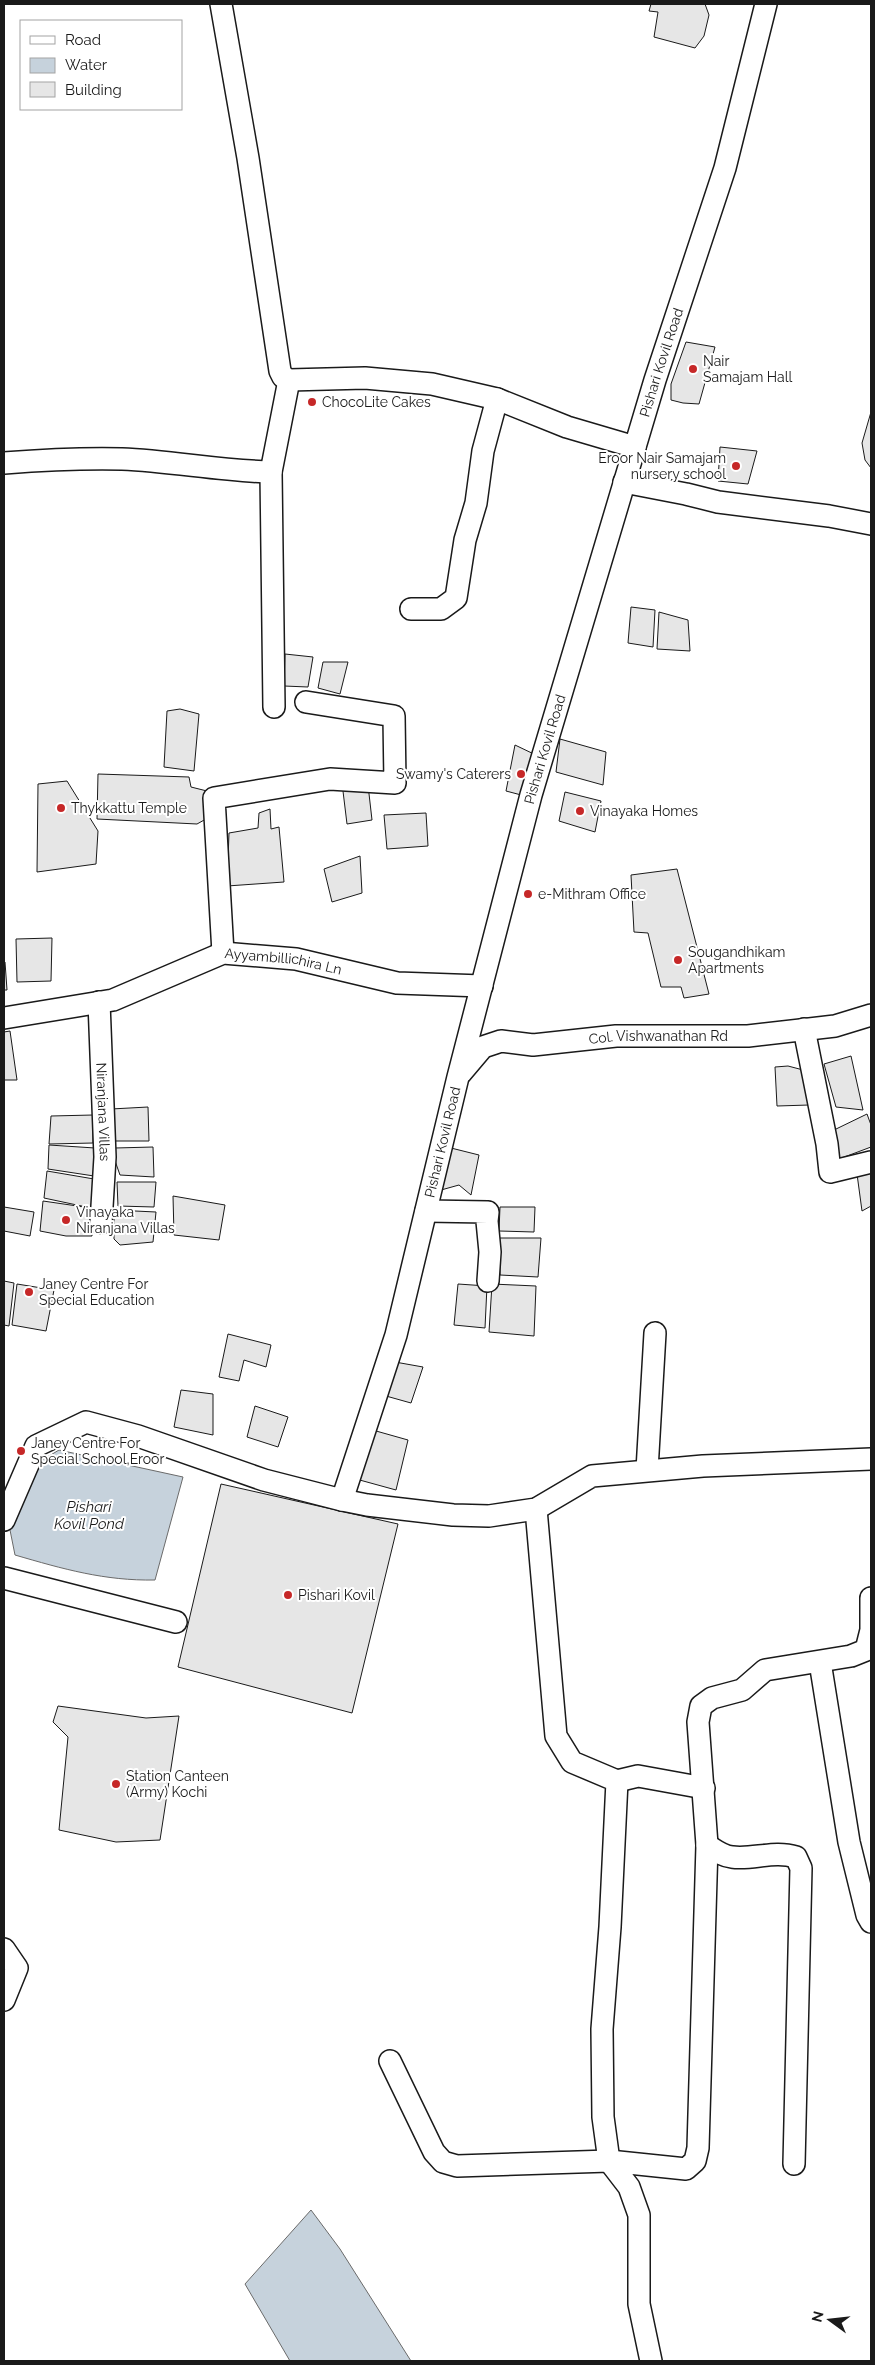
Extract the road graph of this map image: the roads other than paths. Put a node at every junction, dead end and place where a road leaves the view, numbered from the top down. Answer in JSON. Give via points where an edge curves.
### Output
{"nodes":[{"id":1,"x":221,"y":4,"type":"edge"},
{"id":2,"x":766,"y":4,"type":"edge"},
{"id":3,"x":290,"y":380,"type":"junction"},
{"id":4,"x":497,"y":399,"type":"junction"},
{"id":5,"x":635,"y":447,"type":"junction"},
{"id":6,"x":4,"y":463,"type":"edge"},
{"id":7,"x":271,"y":472,"type":"junction"},
{"id":8,"x":624,"y":482,"type":"junction"},
{"id":9,"x":871,"y":524,"type":"edge"},
{"id":10,"x":411,"y":609,"type":"dead end"},
{"id":11,"x":306,"y":702,"type":"dead end"},
{"id":12,"x":274,"y":707,"type":"dead end"},
{"id":13,"x":223,"y":953,"type":"junction"},
{"id":14,"x":482,"y":986,"type":"junction"},
{"id":15,"x":99,"y":1002,"type":"junction"},
{"id":16,"x":871,"y":1015,"type":"edge"},
{"id":17,"x":4,"y":1018,"type":"edge"},
{"id":18,"x":804,"y":1029,"type":"junction"},
{"id":19,"x":458,"y":1077,"type":"junction"},
{"id":20,"x":871,"y":1162,"type":"edge"},
{"id":21,"x":426,"y":1211,"type":"junction"},
{"id":22,"x":101,"y":1223,"type":"dead end"},
{"id":23,"x":488,"y":1281,"type":"dead end"},
{"id":24,"x":655,"y":1333,"type":"dead end"},
{"id":25,"x":871,"y":1459,"type":"edge"},
{"id":26,"x":647,"y":1470,"type":"junction"},
{"id":27,"x":10,"y":1489,"type":"edge"},
{"id":28,"x":342,"y":1500,"type":"junction"},
{"id":29,"x":536,"y":1510,"type":"junction"},
{"id":30,"x":4,"y":1520,"type":"edge"},
{"id":31,"x":4,"y":1578,"type":"edge"},
{"id":32,"x":871,"y":1598,"type":"edge"},
{"id":33,"x":176,"y":1622,"type":"dead end"},
{"id":34,"x":820,"y":1662,"type":"junction"},
{"id":35,"x":617,"y":1781,"type":"junction"},
{"id":36,"x":704,"y":1788,"type":"junction"},
{"id":37,"x":707,"y":1845,"type":"junction"},
{"id":38,"x":871,"y":1922,"type":"edge"},
{"id":39,"x":4,"y":1949,"type":"edge"},
{"id":40,"x":4,"y":2000,"type":"edge"},
{"id":41,"x":390,"y":2061,"type":"dead end"},
{"id":42,"x":609,"y":2161,"type":"junction"},
{"id":43,"x":794,"y":2164,"type":"dead end"},
{"id":44,"x":651,"y":2361,"type":"edge"}],
"edges":[{"from":1,"to":3,"type":"street","via":[[280,371]]},
{"from":2,"to":5,"type":"street","name":"Pishari Kovil Road","via":[[725,168]]},
{"from":3,"to":4,"type":"street","via":[[365,378],[432,384]]},
{"from":3,"to":7,"type":"street"},
{"from":4,"to":5,"type":"street","via":[[567,427]]},
{"from":4,"to":10,"type":"street","via":[[483,451],[476,503],[465,540],[456,598],[441,609]]},
{"from":5,"to":8,"type":"street","name":"Pishari Kovil Road"},
{"from":6,"to":7,"type":"street","via":[[124,459]]},
{"from":7,"to":12,"type":"street"},
{"from":8,"to":9,"type":"street","via":[[718,502]]},
{"from":8,"to":14,"type":"street","name":"Pishari Kovil Road","via":[[530,795]]},
{"from":11,"to":13,"type":"street","via":[[394,716],[395,783],[330,780],[214,798]]},
{"from":13,"to":14,"type":"street","name":"Ayyambillichira Ln","via":[[296,960],[397,983]]},
{"from":13,"to":15,"type":"street","name":"Ayyambillichira Ln","via":[[113,1000]]},
{"from":14,"to":19,"type":"street","name":"Pishari Kovil Road"},
{"from":15,"to":17,"type":"street","name":"Ayyambillichira Ln"},
{"from":15,"to":22,"type":"street","name":"Niranjana Villas","via":[[104,1157]]},
{"from":16,"to":18,"type":"street","name":"Col. Vishwanathan Rd","via":[[835,1026]]},
{"from":18,"to":19,"type":"street","name":"Col. Vishwanathan Rd","via":[[705,1038],[616,1036],[533,1045],[502,1041],[483,1047]]},
{"from":18,"to":20,"type":"street","via":[[830,1172]]},
{"from":19,"to":21,"type":"street","name":"Pishari Kovil Road"},
{"from":21,"to":23,"type":"street","via":[[488,1212]]},
{"from":21,"to":28,"type":"street","name":"Pishari Kovil Road","via":[[396,1335]]},
{"from":24,"to":26,"type":"street"},
{"from":25,"to":26,"type":"street"},
{"from":26,"to":29,"type":"street","via":[[592,1476]]},
{"from":27,"to":28,"type":"street","via":[[36,1446],[86,1422],[138,1436],[264,1480]]},
{"from":27,"to":30,"type":"street"},
{"from":28,"to":29,"type":"street","via":[[453,1515],[489,1516]]},
{"from":29,"to":35,"type":"street","via":[[556,1736],[572,1762]]},
{"from":31,"to":33,"type":"street"},
{"from":32,"to":34,"type":"street","via":[[866,1650]]},
{"from":34,"to":36,"type":"street","via":[[765,1670],[742,1690],[712,1698],[701,1706],[698,1722]]},
{"from":34,"to":38,"type":"street","via":[[849,1842]]},
{"from":35,"to":36,"type":"street","via":[[638,1776]]},
{"from":35,"to":42,"type":"street","via":[[602,2029],[603,2117]]},
{"from":36,"to":37,"type":"street"},
{"from":37,"to":42,"type":"street","via":[[698,2148],[695,2161],[686,2169]]},
{"from":37,"to":43,"type":"street","via":[[733,1858],[786,1854],[796,1857],[801,1868]]},
{"from":39,"to":40,"type":"street","via":[[17,1968]]},
{"from":41,"to":42,"type":"street","via":[[434,2152],[443,2162],[457,2166]]},
{"from":42,"to":44,"type":"street","via":[[629,2187],[639,2216],[639,2304]]}]}
